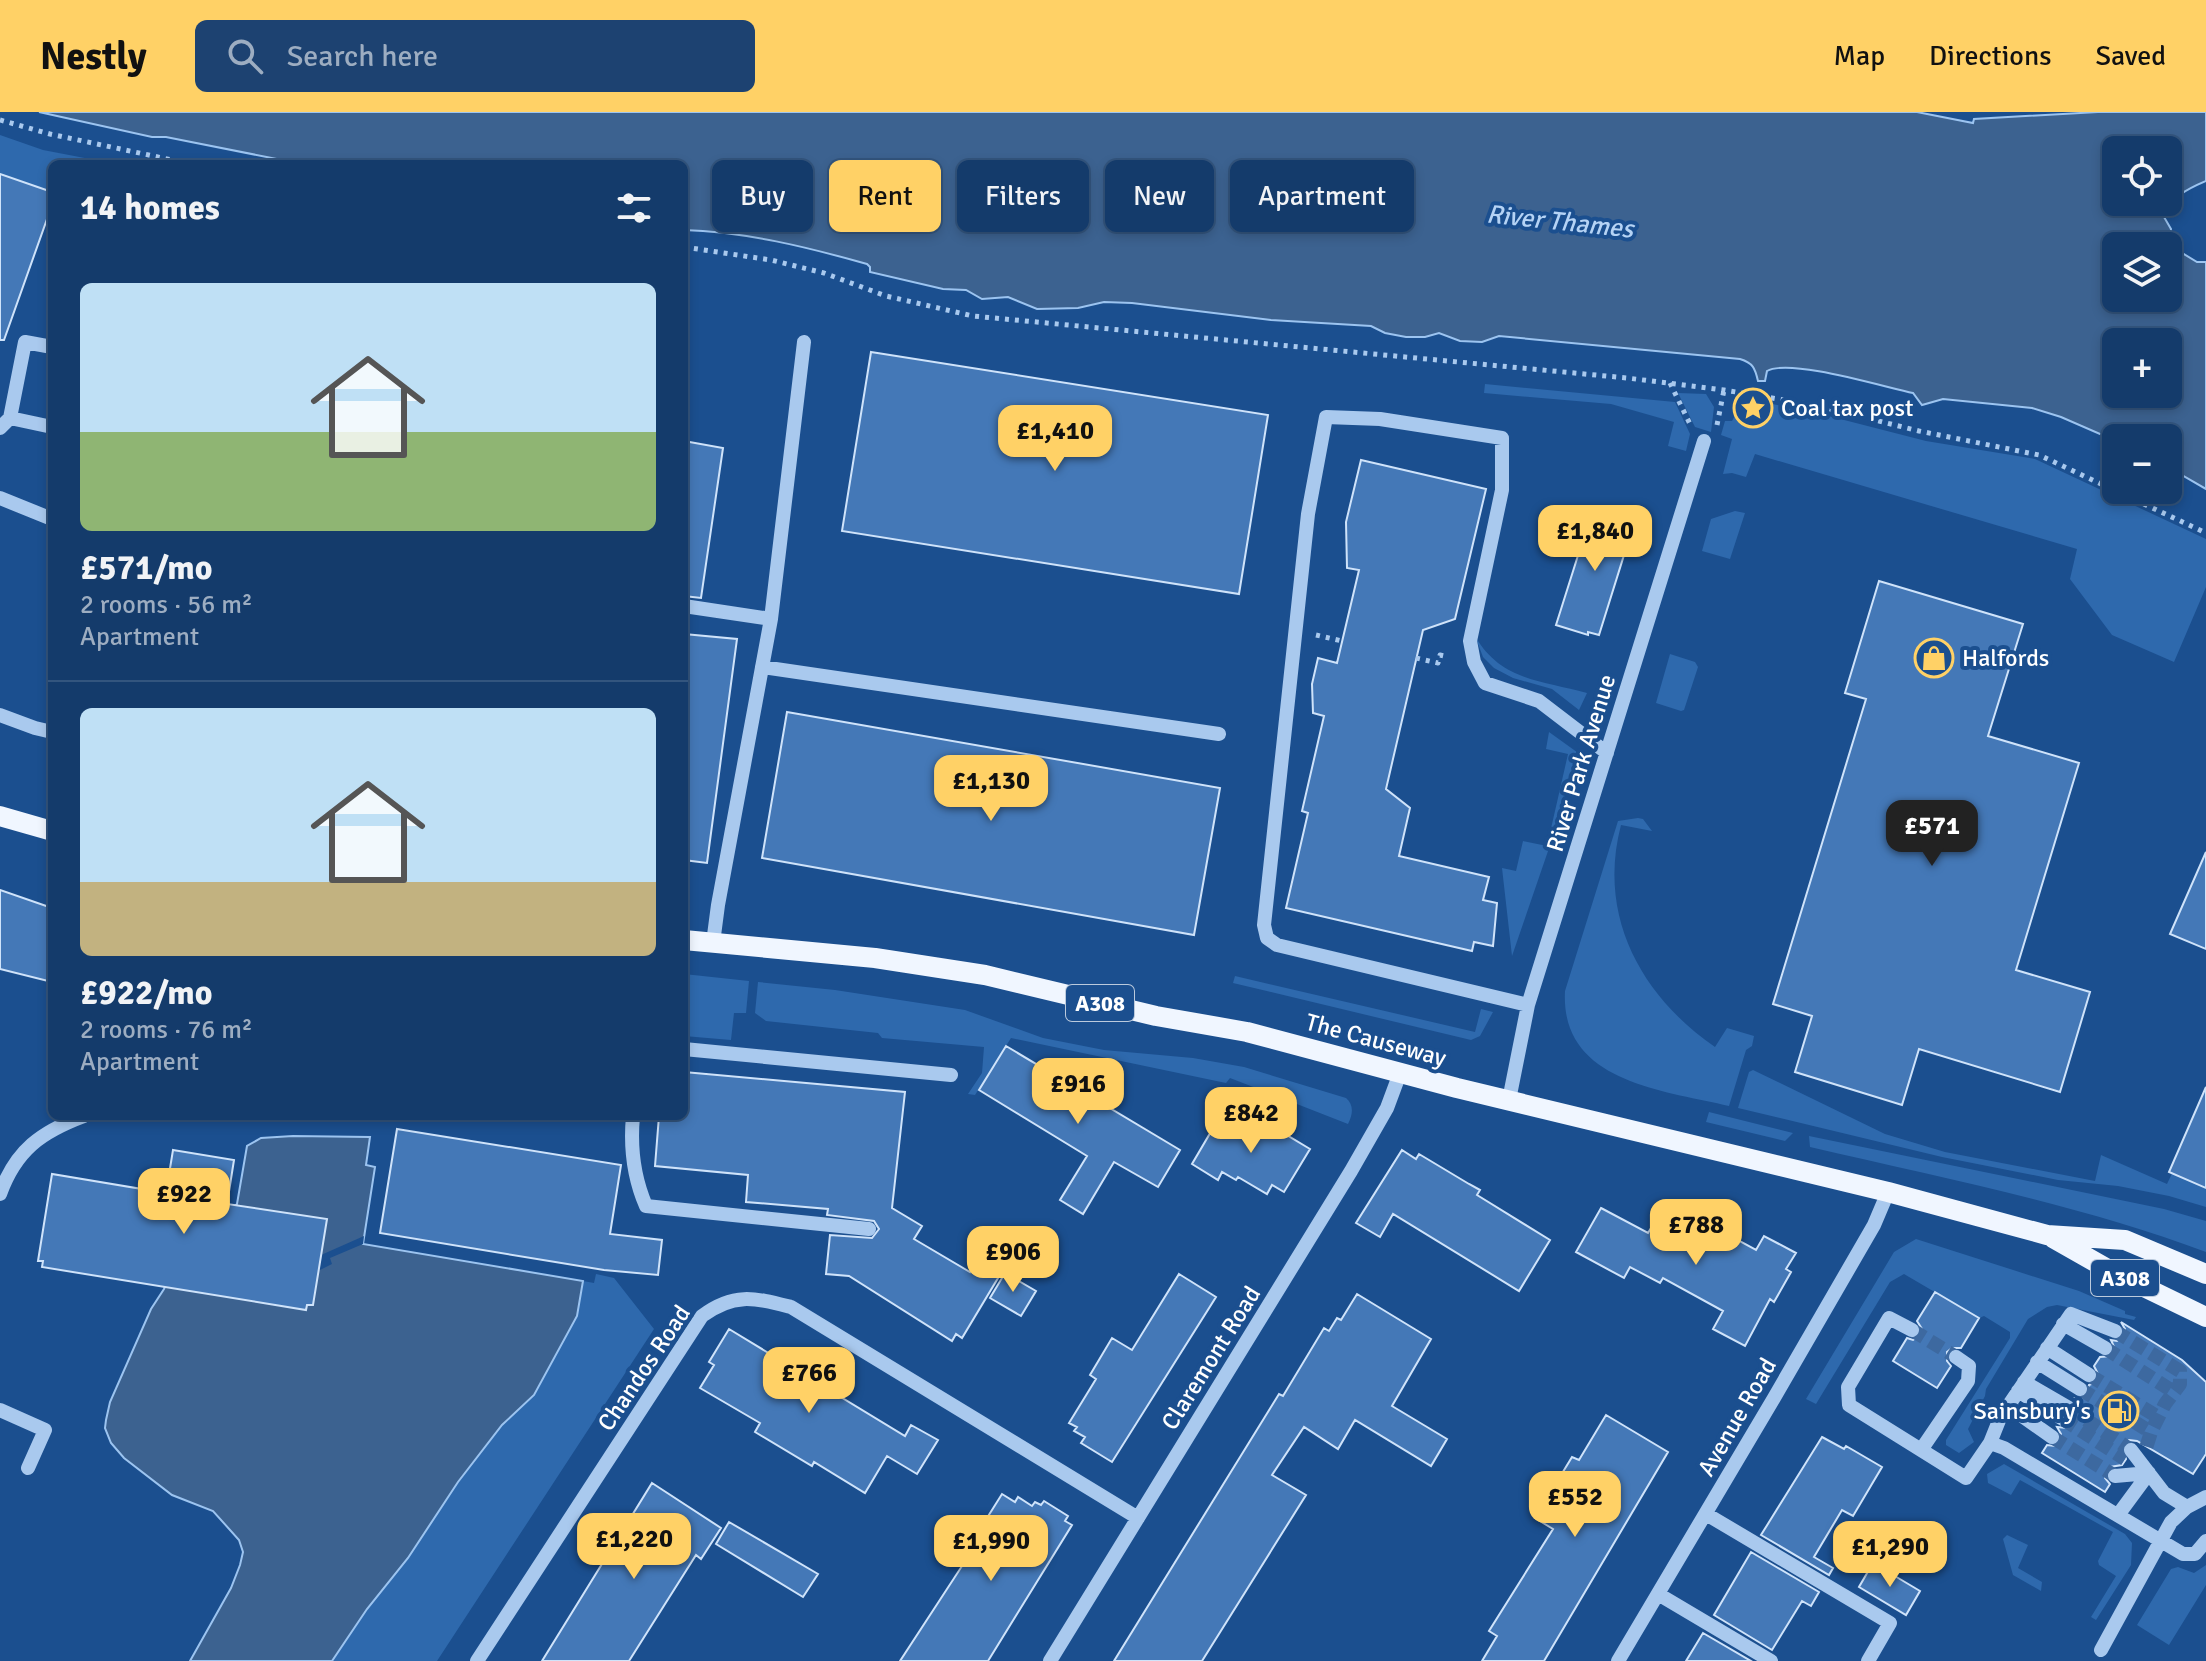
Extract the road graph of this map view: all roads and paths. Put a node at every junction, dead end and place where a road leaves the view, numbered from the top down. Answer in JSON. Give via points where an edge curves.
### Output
{"nodes":[{"id":1,"x":0,"y":120,"type":"edge"},
{"id":2,"x":172,"y":160,"type":"edge"},
{"id":3,"x":688,"y":248,"type":"edge"},
{"id":4,"x":804,"y":342,"type":"dead end"},
{"id":5,"x":48,"y":346,"type":"edge"},
{"id":6,"x":1670,"y":383,"type":"junction"},
{"id":7,"x":5,"y":423,"type":"edge"},
{"id":8,"x":48,"y":427,"type":"edge"},
{"id":9,"x":1699,"y":436,"type":"joint"},
{"id":10,"x":0,"y":498,"type":"edge"},
{"id":11,"x":48,"y":517,"type":"edge"},
{"id":12,"x":2206,"y":533,"type":"edge"},
{"id":13,"x":688,"y":607,"type":"edge"},
{"id":14,"x":771,"y":619,"type":"junction"},
{"id":15,"x":1416,"y":658,"type":"dead end"},
{"id":16,"x":1474,"y":662,"type":"junction"},
{"id":17,"x":762,"y":667,"type":"junction"},
{"id":18,"x":0,"y":715,"type":"edge"},
{"id":19,"x":48,"y":731,"type":"edge"},
{"id":20,"x":1219,"y":734,"type":"dead end"},
{"id":21,"x":1607,"y":753,"type":"junction"},
{"id":22,"x":0,"y":816,"type":"edge"},
{"id":23,"x":48,"y":830,"type":"edge"},
{"id":24,"x":688,"y":940,"type":"edge"},
{"id":25,"x":713,"y":943,"type":"junction"},
{"id":26,"x":1528,"y":1005,"type":"junction"},
{"id":27,"x":688,"y":1049,"type":"edge"},
{"id":28,"x":1400,"y":1073,"type":"junction"},
{"id":29,"x":951,"y":1075,"type":"dead end"},
{"id":30,"x":1509,"y":1100,"type":"junction"},
{"id":31,"x":73,"y":1120,"type":"edge"},
{"id":32,"x":633,"y":1120,"type":"edge"},
{"id":33,"x":1888,"y":1192,"type":"junction"},
{"id":34,"x":0,"y":1194,"type":"edge"},
{"id":35,"x":869,"y":1229,"type":"dead end"},
{"id":36,"x":2047,"y":1235,"type":"junction"},
{"id":37,"x":2206,"y":1274,"type":"edge"},
{"id":38,"x":2206,"y":1317,"type":"edge"},
{"id":39,"x":2063,"y":1324,"type":"junction"},
{"id":40,"x":1912,"y":1330,"type":"tunnel mouth"},
{"id":41,"x":2115,"y":1331,"type":"tunnel mouth"},
{"id":42,"x":2047,"y":1348,"type":"junction"},
{"id":43,"x":2105,"y":1348,"type":"tunnel mouth"},
{"id":44,"x":1956,"y":1357,"type":"dead end"},
{"id":45,"x":2037,"y":1362,"type":"junction"},
{"id":46,"x":2089,"y":1375,"type":"tunnel mouth"},
{"id":47,"x":2021,"y":1387,"type":"junction"},
{"id":48,"x":2080,"y":1389,"type":"tunnel mouth"},
{"id":49,"x":2008,"y":1406,"type":"junction"},
{"id":50,"x":0,"y":1410,"type":"edge"},
{"id":51,"x":2066,"y":1413,"type":"tunnel mouth"},
{"id":52,"x":2052,"y":1437,"type":"tunnel mouth"},
{"id":53,"x":1990,"y":1443,"type":"junction"},
{"id":54,"x":1921,"y":1450,"type":"junction"},
{"id":55,"x":2134,"y":1453,"type":"tunnel mouth"},
{"id":56,"x":28,"y":1468,"type":"dead end"},
{"id":57,"x":2149,"y":1473,"type":"junction"},
{"id":58,"x":2115,"y":1476,"type":"tunnel mouth"},
{"id":59,"x":2206,"y":1497,"type":"edge"},
{"id":60,"x":2187,"y":1507,"type":"junction"},
{"id":61,"x":1706,"y":1514,"type":"junction"},
{"id":62,"x":2118,"y":1515,"type":"junction"},
{"id":63,"x":1138,"y":1518,"type":"junction"},
{"id":64,"x":2160,"y":1541,"type":"junction"},
{"id":65,"x":2206,"y":1541,"type":"edge"},
{"id":66,"x":1658,"y":1594,"type":"junction"},
{"id":67,"x":2101,"y":1650,"type":"dead end"},
{"id":68,"x":477,"y":1661,"type":"edge"},
{"id":69,"x":1050,"y":1661,"type":"edge"},
{"id":70,"x":1618,"y":1661,"type":"edge"},
{"id":71,"x":1771,"y":1661,"type":"edge"},
{"id":72,"x":1868,"y":1661,"type":"edge"}],
"edges":[{"from":1,"to":2,"type":"path"},
{"from":3,"to":6,"type":"path","via":[[771,260],[973,316]]},
{"from":4,"to":14,"type":"street"},
{"from":5,"to":7,"type":"street","via":[[25,342]]},
{"from":6,"to":9,"type":"path"},
{"from":6,"to":12,"type":"path","via":[[1814,405],[2039,455]]},
{"from":7,"to":8,"type":"street"},
{"from":9,"to":21,"type":"street","name":"River Park Avenue"},
{"from":10,"to":11,"type":"street"},
{"from":13,"to":14,"type":"street"},
{"from":14,"to":17,"type":"street"},
{"from":15,"to":16,"type":"path","via":[[1438,663],[1440,655]]},
{"from":16,"to":21,"type":"street","via":[[1485,683],[1539,701]]},
{"from":16,"to":26,"type":"street","via":[[1470,641],[1502,490],[1502,438],[1380,419],[1326,417],[1308,514],[1264,925],[1267,938],[1277,945]]},
{"from":17,"to":20,"type":"street"},
{"from":17,"to":25,"type":"street"},
{"from":18,"to":19,"type":"street"},
{"from":21,"to":26,"type":"street","name":"River Park Avenue"},
{"from":22,"to":23,"type":"main road"},
{"from":24,"to":25,"type":"main road","name":"The Causeway","number":"A308"},
{"from":25,"to":28,"type":"main road","name":"The Causeway","number":"A308","via":[[875,958],[985,975],[1247,1032]]},
{"from":26,"to":30,"type":"street","name":"River Park Avenue"},
{"from":27,"to":29,"type":"street"},
{"from":28,"to":30,"type":"main road","name":"The Causeway","number":"A308"},
{"from":28,"to":63,"type":"street","name":"Claremont Road","via":[[1387,1108],[1351,1171]]},
{"from":30,"to":33,"type":"main road","name":"The Causeway","number":"A308"},
{"from":31,"to":34,"type":"street","via":[[29,1145]]},
{"from":32,"to":35,"type":"street","via":[[630,1146],[646,1206]]},
{"from":33,"to":36,"type":"main road","name":"The Causeway","number":"A308"},
{"from":33,"to":61,"type":"street","name":"Avenue Road","via":[[1874,1225]]},
{"from":36,"to":37,"type":"main road","name":"The Causeway","number":"A308","via":[[2125,1240]]},
{"from":36,"to":38,"type":"main road","name":"The Causeway","number":"A308"},
{"from":39,"to":41,"type":"street","via":[[2071,1314]]},
{"from":39,"to":42,"type":"street"},
{"from":39,"to":43,"type":"street"},
{"from":40,"to":54,"type":"street","via":[[1889,1318],[1848,1387],[1849,1405]]},
{"from":42,"to":45,"type":"street"},
{"from":42,"to":46,"type":"street"},
{"from":44,"to":54,"type":"street","via":[[1969,1366],[1968,1381]]},
{"from":45,"to":47,"type":"street"},
{"from":45,"to":48,"type":"street"},
{"from":47,"to":49,"type":"street"},
{"from":47,"to":51,"type":"street"},
{"from":49,"to":52,"type":"street"},
{"from":49,"to":53,"type":"street"},
{"from":50,"to":56,"type":"street","via":[[45,1430]]},
{"from":53,"to":54,"type":"street","via":[[1966,1478]]},
{"from":53,"to":62,"type":"street"},
{"from":55,"to":57,"type":"street"},
{"from":57,"to":58,"type":"street"},
{"from":57,"to":60,"type":"street","via":[[2164,1493]]},
{"from":57,"to":62,"type":"street"},
{"from":59,"to":60,"type":"street"},
{"from":60,"to":64,"type":"street"},
{"from":61,"to":66,"type":"street","name":"Avenue Road"},
{"from":61,"to":72,"type":"street","via":[[1890,1623]]},
{"from":62,"to":64,"type":"street"},
{"from":63,"to":68,"type":"street","name":"Chandos Road","via":[[791,1307],[757,1298],[735,1299],[702,1316]]},
{"from":63,"to":69,"type":"street","name":"Claremont Road"},
{"from":64,"to":65,"type":"street","via":[[2183,1554],[2195,1554]]},
{"from":64,"to":67,"type":"street"},
{"from":66,"to":70,"type":"street","name":"Avenue Road"},
{"from":66,"to":71,"type":"street"}]}
